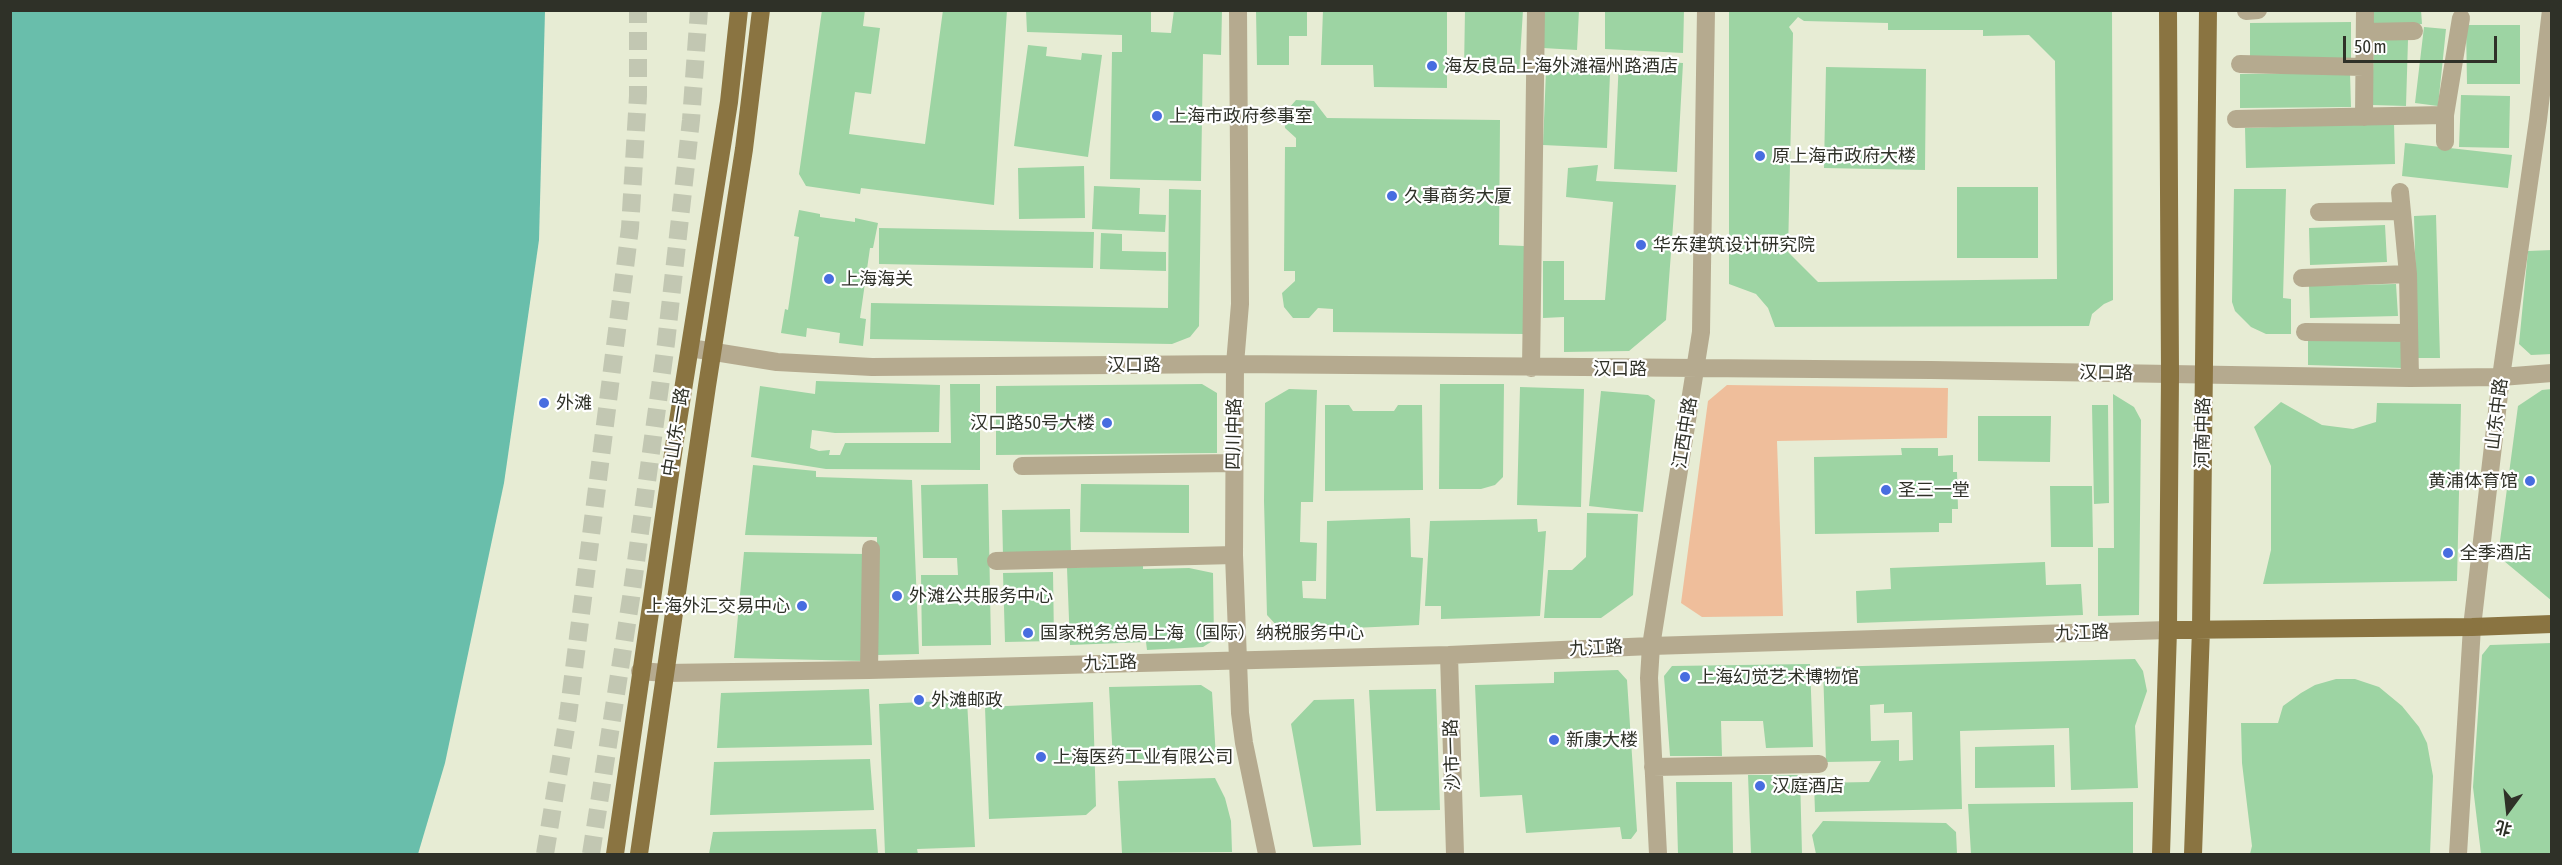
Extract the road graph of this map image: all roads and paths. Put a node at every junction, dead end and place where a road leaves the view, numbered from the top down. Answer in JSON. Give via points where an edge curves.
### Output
{"nodes":[{"id":1,"x":739,"y":10,"type":"edge"},
{"id":2,"x":761,"y":10,"type":"edge"},
{"id":3,"x":1238,"y":10,"type":"edge"},
{"id":4,"x":1536,"y":10,"type":"edge"},
{"id":5,"x":1706,"y":10,"type":"edge"},
{"id":6,"x":2168,"y":10,"type":"edge"},
{"id":7,"x":2208,"y":10,"type":"edge"},
{"id":8,"x":2258,"y":10,"type":"edge"},
{"id":9,"x":2365,"y":10,"type":"edge"},
{"id":10,"x":2551,"y":10,"type":"edge"},
{"id":11,"x":2246,"y":11,"type":"edge"},
{"id":12,"x":2461,"y":18,"type":"dead end"},
{"id":13,"x":2414,"y":31,"type":"dead end"},
{"id":14,"x":2365,"y":32,"type":"junction"},
{"id":15,"x":2240,"y":64,"type":"dead end"},
{"id":16,"x":2364,"y":67,"type":"junction"},
{"id":17,"x":2445,"y":115,"type":"junction"},
{"id":18,"x":2364,"y":117,"type":"junction"},
{"id":19,"x":2236,"y":119,"type":"dead end"},
{"id":20,"x":2445,"y":141,"type":"dead end"},
{"id":21,"x":2400,"y":192,"type":"dead end"},
{"id":22,"x":2401,"y":211,"type":"junction"},
{"id":23,"x":2319,"y":212,"type":"dead end"},
{"id":24,"x":2408,"y":274,"type":"junction"},
{"id":25,"x":2302,"y":278,"type":"dead end"},
{"id":26,"x":2305,"y":332,"type":"dead end"},
{"id":27,"x":2409,"y":333,"type":"junction"},
{"id":28,"x":690,"y":348,"type":"junction"},
{"id":29,"x":712,"y":353,"type":"junction"},
{"id":30,"x":1235,"y":364,"type":"junction"},
{"id":31,"x":1532,"y":368,"type":"junction"},
{"id":32,"x":1695,"y":369,"type":"junction"},
{"id":33,"x":2552,"y":373,"type":"edge"},
{"id":34,"x":2170,"y":374,"type":"junction"},
{"id":35,"x":2203,"y":374,"type":"junction"},
{"id":36,"x":2501,"y":377,"type":"junction"},
{"id":37,"x":2410,"y":378,"type":"junction"},
{"id":38,"x":1233,"y":463,"type":"junction"},
{"id":39,"x":1022,"y":466,"type":"dead end"},
{"id":40,"x":871,"y":549,"type":"dead end"},
{"id":41,"x":1234,"y":555,"type":"junction"},
{"id":42,"x":996,"y":561,"type":"dead end"},
{"id":43,"x":2552,"y":624,"type":"edge"},
{"id":44,"x":2472,"y":627,"type":"junction"},
{"id":45,"x":2201,"y":629,"type":"junction"},
{"id":46,"x":2168,"y":630,"type":"junction"},
{"id":47,"x":1651,"y":646,"type":"junction"},
{"id":48,"x":1449,"y":655,"type":"junction"},
{"id":49,"x":1238,"y":660,"type":"junction"},
{"id":50,"x":869,"y":670,"type":"junction"},
{"id":51,"x":640,"y":671,"type":"junction"},
{"id":52,"x":665,"y":673,"type":"junction"},
{"id":53,"x":1819,"y":764,"type":"dead end"},
{"id":54,"x":1653,"y":767,"type":"junction"},
{"id":55,"x":615,"y":855,"type":"edge"},
{"id":56,"x":639,"y":855,"type":"edge"},
{"id":57,"x":1267,"y":855,"type":"edge"},
{"id":58,"x":1455,"y":855,"type":"edge"},
{"id":59,"x":1658,"y":855,"type":"edge"},
{"id":60,"x":2161,"y":855,"type":"edge"},
{"id":61,"x":2193,"y":855,"type":"edge"},
{"id":62,"x":2458,"y":855,"type":"edge"}],
"edges":[{"from":1,"to":28,"type":"main road","name":"中山东一路","via":[[729,102]]},
{"from":2,"to":29,"type":"main road","name":"中山东一路"},
{"from":3,"to":30,"type":"street","name":"四川中路","via":[[1240,304]]},
{"from":4,"to":31,"type":"street"},
{"from":5,"to":32,"type":"street","name":"江西中路","via":[[1701,332]]},
{"from":6,"to":34,"type":"main road","name":"河南中路"},
{"from":7,"to":35,"type":"main road","name":"河南中路"},
{"from":8,"to":11,"type":"street"},
{"from":9,"to":14,"type":"street"},
{"from":10,"to":36,"type":"street","name":"山东中路"},
{"from":12,"to":17,"type":"street"},
{"from":13,"to":14,"type":"street"},
{"from":14,"to":16,"type":"street"},
{"from":15,"to":16,"type":"street"},
{"from":16,"to":18,"type":"street"},
{"from":17,"to":18,"type":"street"},
{"from":17,"to":20,"type":"street"},
{"from":18,"to":19,"type":"street"},
{"from":21,"to":22,"type":"street"},
{"from":22,"to":23,"type":"street"},
{"from":22,"to":24,"type":"street"},
{"from":24,"to":25,"type":"street"},
{"from":24,"to":27,"type":"street"},
{"from":26,"to":27,"type":"street"},
{"from":27,"to":37,"type":"street"},
{"from":28,"to":29,"type":"street","name":"汉口路"},
{"from":28,"to":51,"type":"main road","name":"中山东一路"},
{"from":29,"to":30,"type":"street","name":"汉口路","via":[[777,362],[872,367]]},
{"from":29,"to":52,"type":"main road","name":"中山东一路"},
{"from":30,"to":31,"type":"street","name":"汉口路"},
{"from":30,"to":38,"type":"street","name":"四川中路"},
{"from":31,"to":32,"type":"street","name":"汉口路"},
{"from":32,"to":34,"type":"street","name":"汉口路"},
{"from":32,"to":47,"type":"street","name":"江西中路"},
{"from":33,"to":36,"type":"street","name":"汉口路"},
{"from":34,"to":35,"type":"street","name":"汉口路"},
{"from":34,"to":46,"type":"main road","name":"河南中路"},
{"from":35,"to":37,"type":"street","name":"汉口路"},
{"from":35,"to":45,"type":"main road","name":"河南中路"},
{"from":36,"to":37,"type":"street","name":"汉口路"},
{"from":36,"to":44,"type":"street","name":"山东中路"},
{"from":38,"to":39,"type":"street"},
{"from":38,"to":41,"type":"street","name":"四川中路"},
{"from":40,"to":50,"type":"street"},
{"from":41,"to":42,"type":"street"},
{"from":41,"to":49,"type":"street","name":"四川中路"},
{"from":43,"to":44,"type":"main road","name":"九江路"},
{"from":44,"to":45,"type":"main road","name":"九江路"},
{"from":44,"to":62,"type":"street","name":"山东中路"},
{"from":45,"to":46,"type":"main road","name":"九江路"},
{"from":45,"to":61,"type":"main road","name":"河南中路"},
{"from":46,"to":47,"type":"street","name":"九江路"},
{"from":46,"to":60,"type":"main road","name":"河南中路"},
{"from":47,"to":48,"type":"street","name":"九江路"},
{"from":47,"to":54,"type":"street","name":"江西中路"},
{"from":48,"to":49,"type":"street","name":"九江路"},
{"from":48,"to":58,"type":"street","name":"沙市一路"},
{"from":49,"to":50,"type":"street","name":"九江路"},
{"from":49,"to":57,"type":"street","name":"四川中路","via":[[1244,742]]},
{"from":50,"to":52,"type":"street","name":"九江路"},
{"from":51,"to":52,"type":"street","name":"九江路"},
{"from":51,"to":55,"type":"main road","name":"中山东一路"},
{"from":52,"to":56,"type":"main road","name":"中山东一路"},
{"from":53,"to":54,"type":"street"},
{"from":54,"to":59,"type":"street","name":"江西中路"}]}
